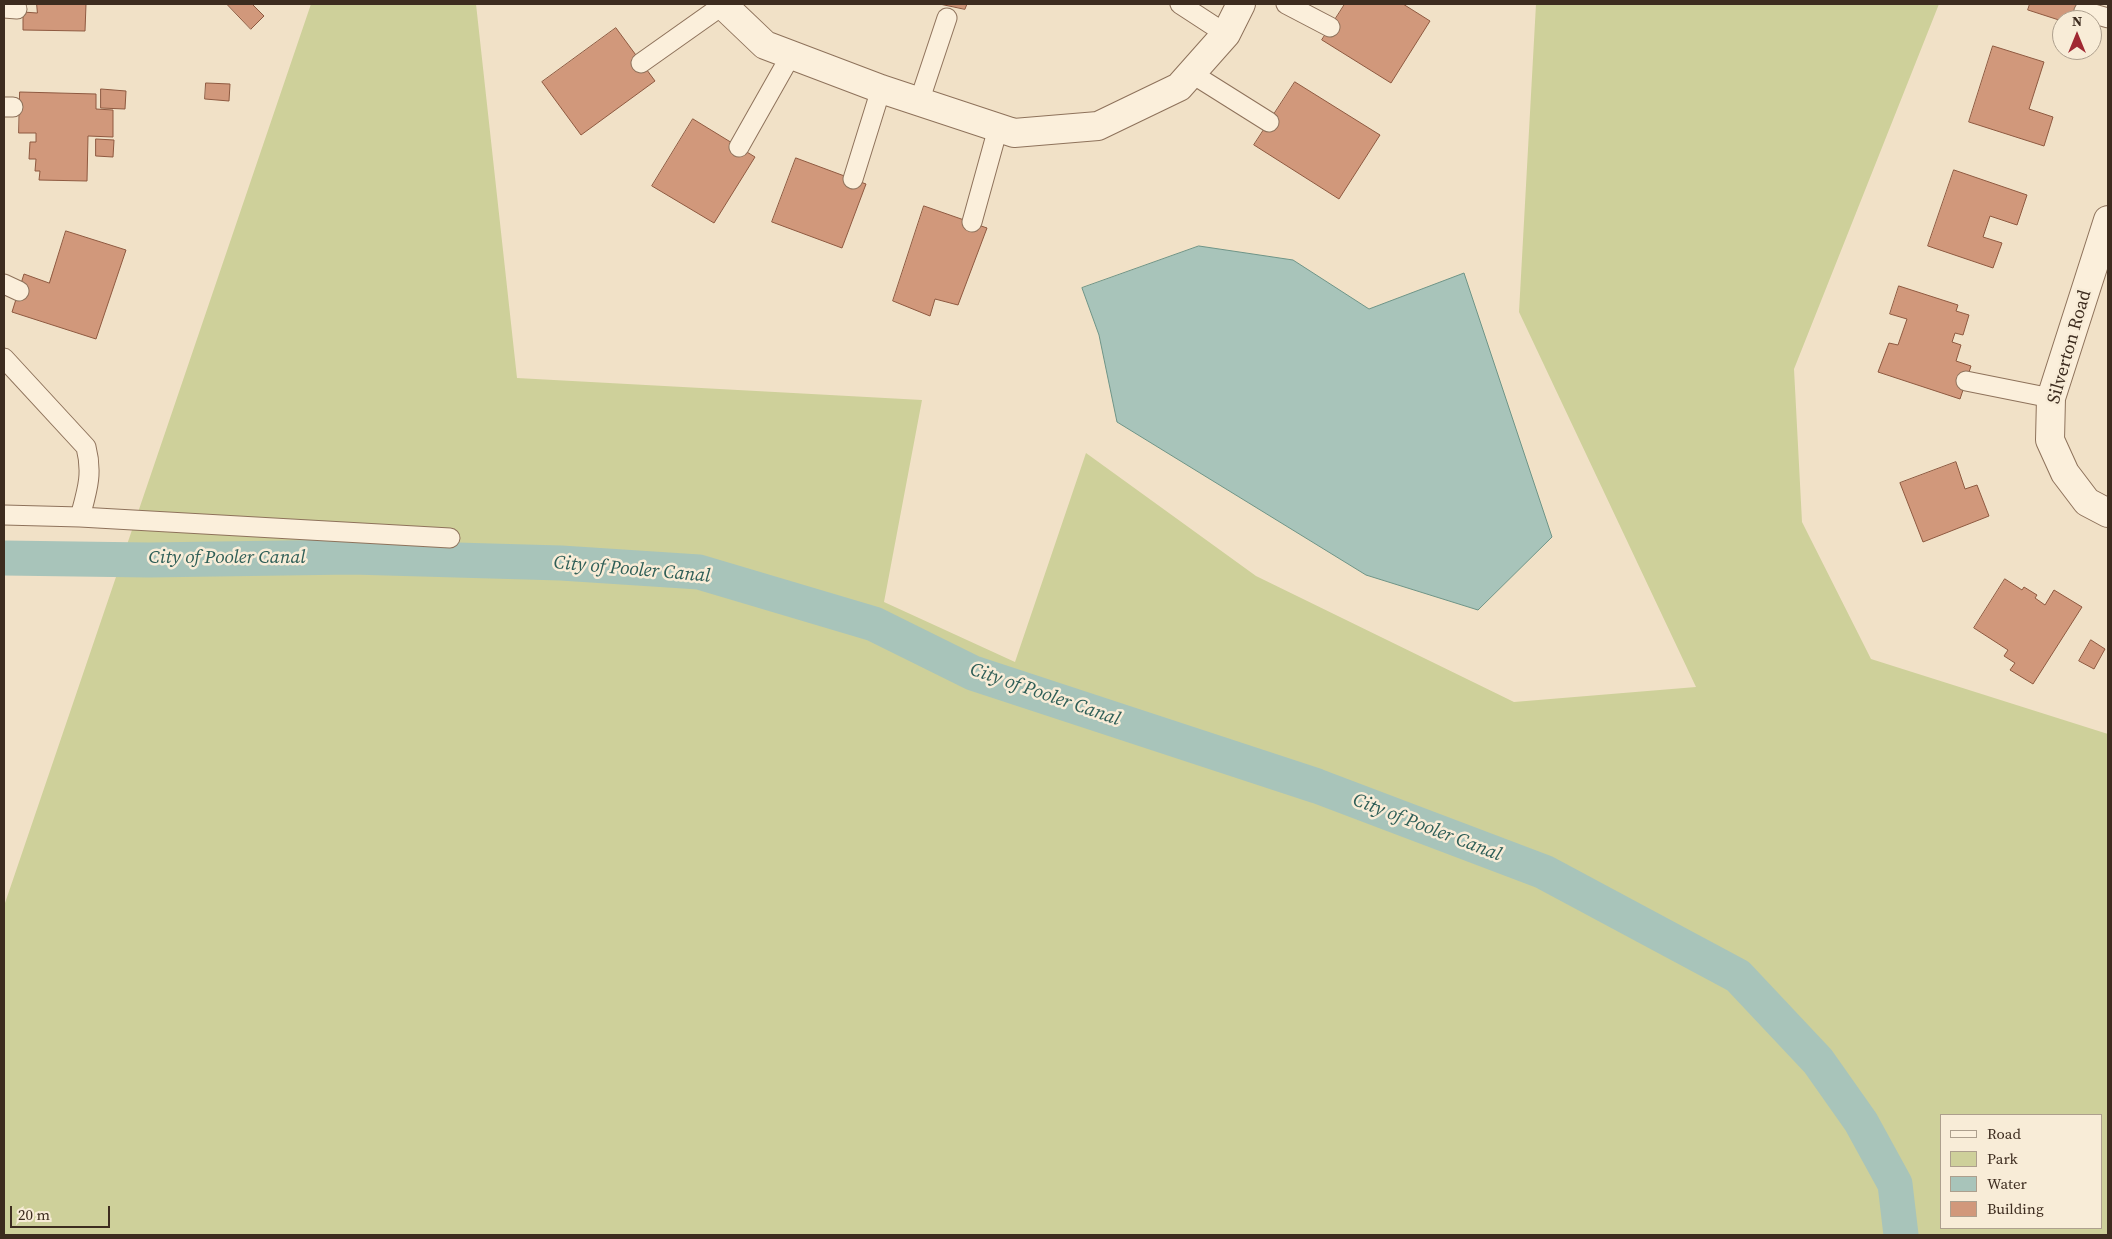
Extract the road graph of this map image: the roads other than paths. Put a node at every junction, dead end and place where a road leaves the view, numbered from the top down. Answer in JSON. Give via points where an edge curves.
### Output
{"nodes":[{"id":1,"x":722,"y":4,"type":"edge"},
{"id":2,"x":1180,"y":4,"type":"edge"},
{"id":3,"x":1241,"y":4,"type":"edge"},
{"id":4,"x":1286,"y":4,"type":"edge"},
{"id":5,"x":947,"y":18,"type":"dead end"},
{"id":6,"x":1330,"y":27,"type":"dead end"},
{"id":7,"x":1226,"y":34,"type":"junction"},
{"id":8,"x":791,"y":55,"type":"junction"},
{"id":9,"x":641,"y":63,"type":"dead end"},
{"id":10,"x":1191,"y":73,"type":"junction"},
{"id":11,"x":881,"y":89,"type":"junction"},
{"id":12,"x":919,"y":102,"type":"junction"},
{"id":13,"x":1269,"y":122,"type":"dead end"},
{"id":14,"x":998,"y":128,"type":"junction"},
{"id":15,"x":738,"y":147,"type":"dead end"},
{"id":16,"x":853,"y":179,"type":"dead end"},
{"id":17,"x":2108,"y":220,"type":"edge"},
{"id":18,"x":972,"y":222,"type":"dead end"},
{"id":19,"x":4,"y":358,"type":"edge"},
{"id":20,"x":1966,"y":382,"type":"dead end"},
{"id":21,"x":2051,"y":398,"type":"junction"},
{"id":22,"x":2108,"y":513,"type":"edge"},
{"id":23,"x":4,"y":515,"type":"edge"},
{"id":24,"x":80,"y":517,"type":"junction"},
{"id":25,"x":450,"y":538,"type":"dead end"}],
"edges":[{"from":1,"to":8,"type":"street","via":[[765,45]]},
{"from":1,"to":9,"type":"lane"},
{"from":2,"to":7,"type":"lane"},
{"from":3,"to":7,"type":"street"},
{"from":4,"to":6,"type":"lane"},
{"from":5,"to":12,"type":"lane"},
{"from":7,"to":10,"type":"street"},
{"from":8,"to":11,"type":"street"},
{"from":8,"to":15,"type":"lane"},
{"from":10,"to":13,"type":"lane"},
{"from":10,"to":14,"type":"street","via":[[1179,87],[1098,126],[1014,133]]},
{"from":11,"to":12,"type":"street"},
{"from":11,"to":16,"type":"lane"},
{"from":12,"to":14,"type":"street"},
{"from":14,"to":18,"type":"lane"},
{"from":17,"to":21,"type":"street","name":"Silverton Road"},
{"from":19,"to":24,"type":"lane","via":[[86,447],[90,477]]},
{"from":20,"to":21,"type":"lane"},
{"from":21,"to":22,"type":"street","name":"Silverton Road","via":[[2050,440],[2065,473],[2087,502]]},
{"from":23,"to":24,"type":"lane"},
{"from":24,"to":25,"type":"lane"}]}
